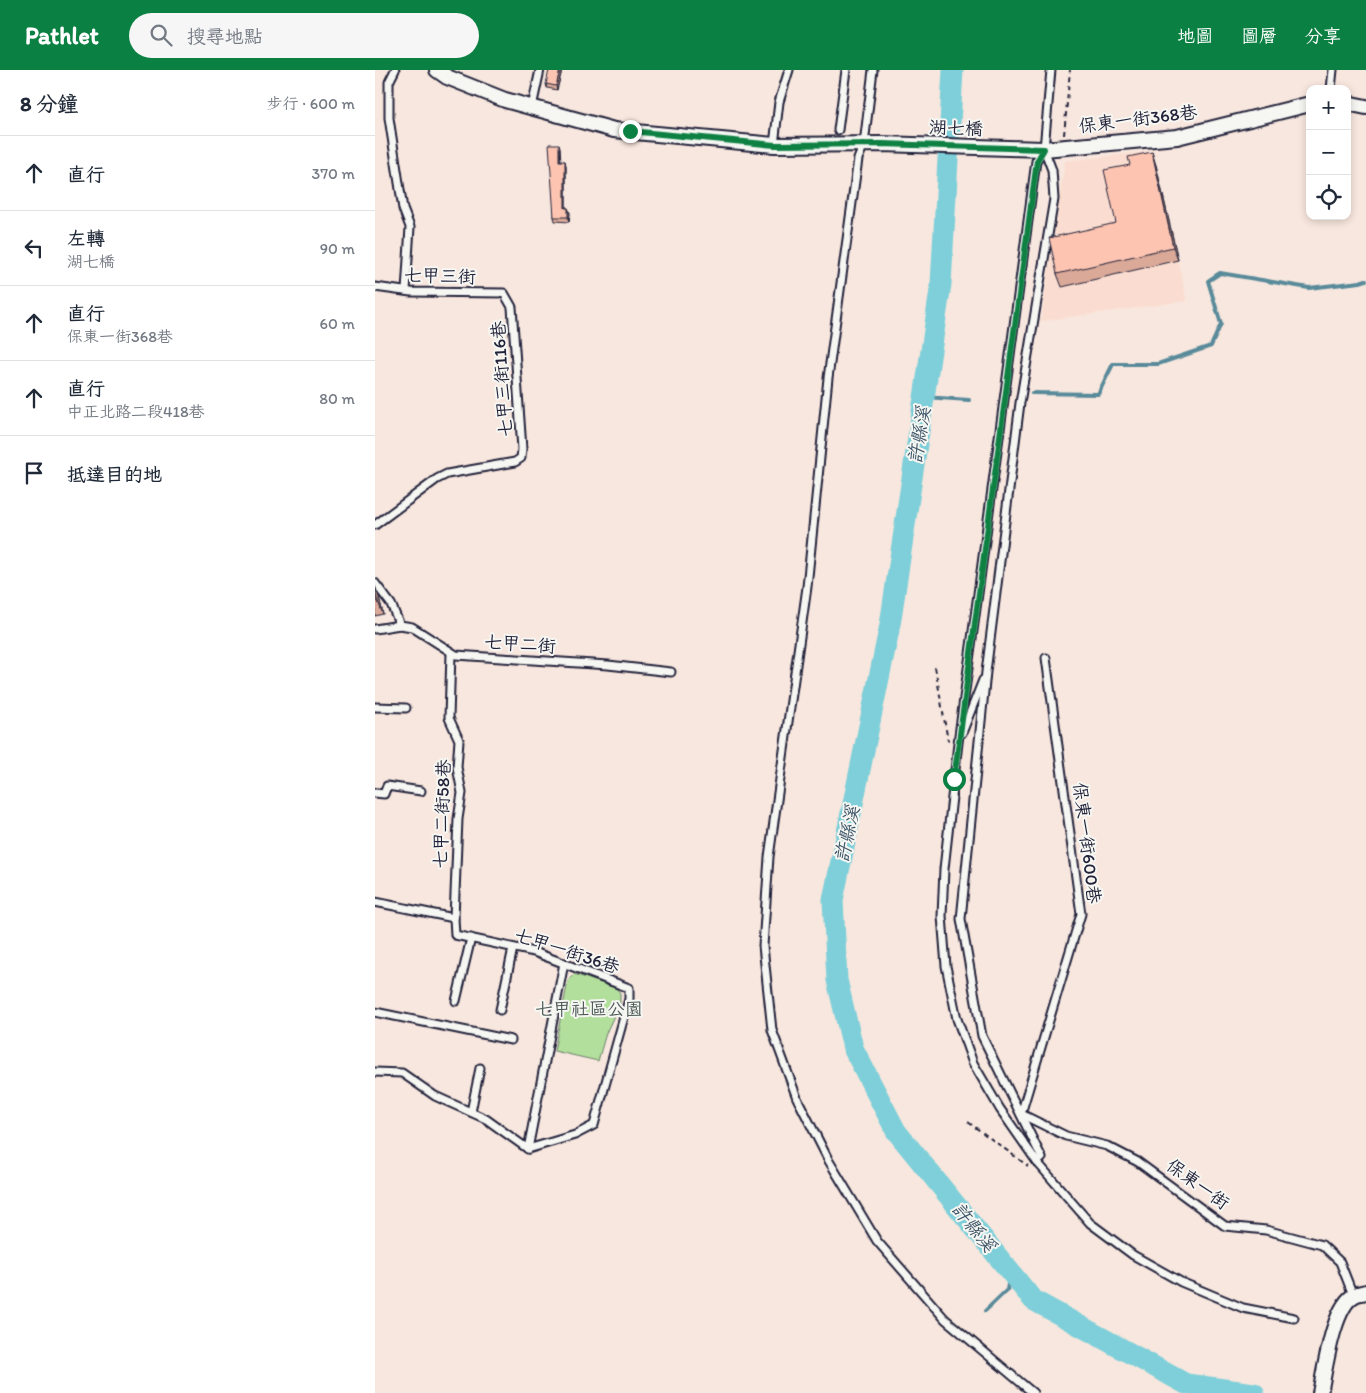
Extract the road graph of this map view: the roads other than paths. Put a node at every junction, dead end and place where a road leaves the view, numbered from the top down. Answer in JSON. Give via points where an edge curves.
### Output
{"nodes":[{"id":1,"x":395,"y":70,"type":"edge"},
{"id":2,"x":437,"y":70,"type":"edge"},
{"id":3,"x":540,"y":70,"type":"edge"},
{"id":4,"x":789,"y":70,"type":"edge"},
{"id":5,"x":845,"y":70,"type":"edge"},
{"id":6,"x":873,"y":70,"type":"edge"},
{"id":7,"x":1051,"y":70,"type":"edge"},
{"id":8,"x":1333,"y":70,"type":"edge"},
{"id":9,"x":1331,"y":85,"type":"edge"},
{"id":10,"x":1351,"y":104,"type":"edge"},
{"id":11,"x":1306,"y":105,"type":"edge"},
{"id":12,"x":1366,"y":107,"type":"edge"},
{"id":13,"x":532,"y":108,"type":"junction"},
{"id":14,"x":838,"y":130,"type":"dead end"},
{"id":15,"x":864,"y":144,"type":"junction"},
{"id":16,"x":775,"y":145,"type":"junction"},
{"id":17,"x":1029,"y":149,"type":"joint"},
{"id":18,"x":1044,"y":149,"type":"junction"},
{"id":19,"x":375,"y":287,"type":"edge"},
{"id":20,"x":406,"y":291,"type":"junction"},
{"id":21,"x":504,"y":293,"type":"joint"},
{"id":22,"x":375,"y":525,"type":"edge"},
{"id":23,"x":375,"y":583,"type":"edge"},
{"id":24,"x":401,"y":625,"type":"junction"},
{"id":25,"x":375,"y":629,"type":"edge"},
{"id":26,"x":451,"y":653,"type":"junction"},
{"id":27,"x":1047,"y":658,"type":"dead end"},
{"id":28,"x":671,"y":672,"type":"dead end"},
{"id":29,"x":986,"y":672,"type":"junction"},
{"id":30,"x":375,"y":707,"type":"edge"},
{"id":31,"x":406,"y":708,"type":"dead end"},
{"id":32,"x":958,"y":743,"type":"junction"},
{"id":33,"x":421,"y":791,"type":"dead end"},
{"id":34,"x":375,"y":793,"type":"edge"},
{"id":35,"x":375,"y":902,"type":"edge"},
{"id":36,"x":454,"y":918,"type":"junction"},
{"id":37,"x":471,"y":938,"type":"junction"},
{"id":38,"x":513,"y":948,"type":"junction"},
{"id":39,"x":564,"y":963,"type":"junction"},
{"id":40,"x":456,"y":1001,"type":"dead end"},
{"id":41,"x":500,"y":1010,"type":"dead end"},
{"id":42,"x":375,"y":1012,"type":"edge"},
{"id":43,"x":511,"y":1040,"type":"dead end"},
{"id":44,"x":480,"y":1068,"type":"dead end"},
{"id":45,"x":375,"y":1072,"type":"edge"},
{"id":46,"x":471,"y":1112,"type":"junction"},
{"id":47,"x":1021,"y":1114,"type":"junction"},
{"id":48,"x":528,"y":1149,"type":"junction"},
{"id":49,"x":1037,"y":1162,"type":"junction"},
{"id":50,"x":1360,"y":1293,"type":"edge"},
{"id":51,"x":1294,"y":1318,"type":"dead end"},
{"id":52,"x":1033,"y":1393,"type":"edge"},
{"id":53,"x":1320,"y":1393,"type":"edge"}],
"edges":[{"from":1,"to":20,"type":"lane","via":[[389,82],[389,118],[403,210],[410,227]]},
{"from":2,"to":13,"type":"street","via":[[447,77]]},
{"from":3,"to":13,"type":"lane"},
{"from":4,"to":16,"type":"lane","via":[[779,102]]},
{"from":5,"to":14,"type":"lane"},
{"from":6,"to":15,"type":"lane"},
{"from":7,"to":18,"type":"lane"},
{"from":8,"to":9,"type":"lane"},
{"from":10,"to":12,"type":"street"},
{"from":11,"to":18,"type":"street","name":"保東一街368巷","via":[[1177,137]]},
{"from":13,"to":16,"type":"street","via":[[614,130]]},
{"from":15,"to":16,"type":"street"},
{"from":15,"to":17,"type":"street","name":"湖七橋"},
{"from":15,"to":52,"type":"lane","via":[[857,159],[828,378],[807,587],[769,857],[763,946],[773,1030],[797,1098],[829,1161],[877,1241],[945,1319]]},
{"from":17,"to":18,"type":"street","name":"保東一街368巷"},
{"from":18,"to":29,"type":"lane","via":[[1052,170],[1054,199],[1020,403]]},
{"from":18,"to":32,"type":"lane","via":[[1037,161],[1023,255]]},
{"from":19,"to":20,"type":"lane","name":"七甲三街"},
{"from":20,"to":21,"type":"lane","name":"七甲三街"},
{"from":21,"to":22,"type":"lane","name":"七甲三街116巷","via":[[512,307],[521,458],[515,462],[447,474]]},
{"from":23,"to":24,"type":"lane","via":[[391,604]]},
{"from":24,"to":25,"type":"lane"},
{"from":24,"to":26,"type":"lane","name":"七甲二街","via":[[412,627]]},
{"from":26,"to":28,"type":"lane","name":"七甲二街"},
{"from":26,"to":36,"type":"lane","name":"七甲二街58巷","via":[[449,718],[459,740],[457,766],[462,793]]},
{"from":27,"to":47,"type":"lane","name":"保東一街600巷","via":[[1081,914]]},
{"from":29,"to":32,"type":"lane"},
{"from":29,"to":47,"type":"lane","via":[[961,919],[982,1036]]},
{"from":30,"to":31,"type":"lane"},
{"from":32,"to":49,"type":"lane","via":[[944,868],[942,916],[946,966],[957,1019],[973,1063]]},
{"from":33,"to":34,"type":"lane","via":[[387,786],[384,794]]},
{"from":35,"to":36,"type":"lane"},
{"from":36,"to":37,"type":"lane","name":"七甲一街36巷","via":[[455,935]]},
{"from":37,"to":38,"type":"lane","name":"七甲一街36巷"},
{"from":37,"to":40,"type":"lane"},
{"from":38,"to":39,"type":"lane","name":"七甲一街36巷"},
{"from":38,"to":41,"type":"lane"},
{"from":39,"to":48,"type":"lane"},
{"from":39,"to":48,"type":"lane","name":"七甲一街36巷","via":[[629,988],[629,999],[594,1126]]},
{"from":42,"to":43,"type":"lane"},
{"from":44,"to":46,"type":"lane"},
{"from":45,"to":46,"type":"lane","via":[[402,1073],[435,1096]]},
{"from":46,"to":48,"type":"lane"},
{"from":47,"to":49,"type":"lane","via":[[1042,1158]]},
{"from":47,"to":50,"type":"lane","name":"保東一街","via":[[1066,1136],[1107,1146],[1138,1162],[1225,1226],[1266,1230],[1322,1245],[1340,1262]]},
{"from":49,"to":51,"type":"lane","via":[[1090,1223],[1133,1255],[1181,1282],[1243,1308]]},
{"from":50,"to":53,"type":"street","via":[[1341,1312],[1333,1331]]}]}
